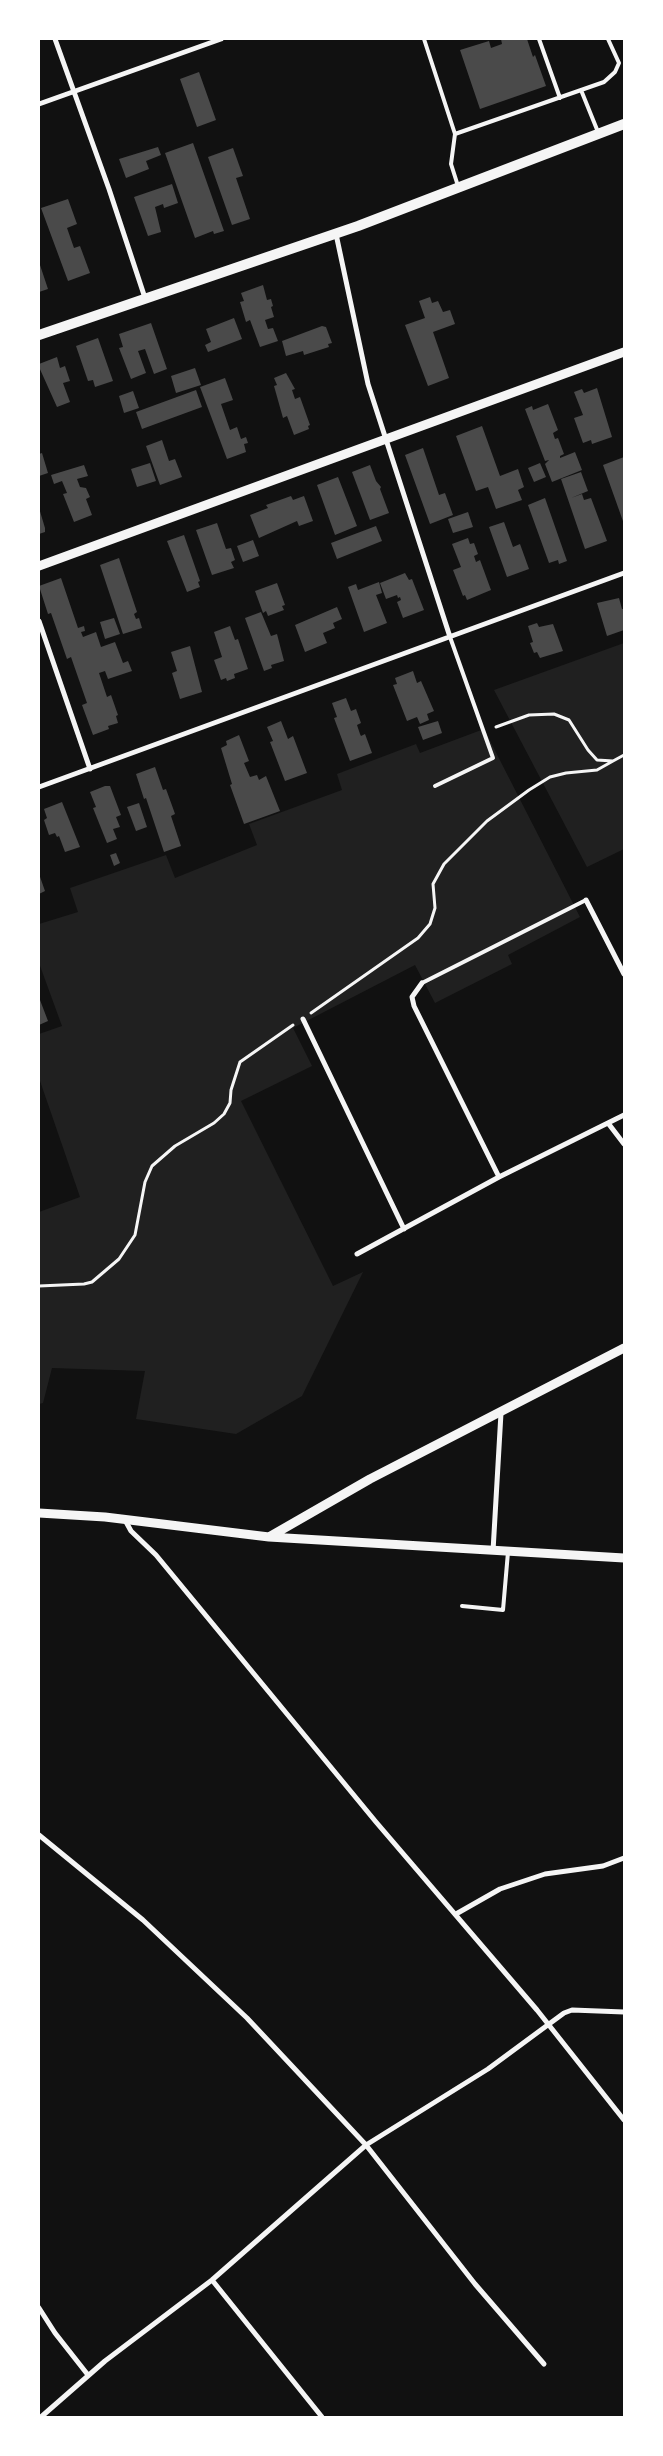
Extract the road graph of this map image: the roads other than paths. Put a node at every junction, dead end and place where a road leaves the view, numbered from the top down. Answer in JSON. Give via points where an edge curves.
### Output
{"nodes":[{"id":1,"x":55,"y":39,"type":"edge"},
{"id":2,"x":221,"y":39,"type":"edge"},
{"id":3,"x":424,"y":39,"type":"edge"},
{"id":4,"x":539,"y":39,"type":"edge"},
{"id":5,"x":608,"y":39,"type":"edge"},
{"id":6,"x":581,"y":90,"type":"junction"},
{"id":7,"x":74,"y":92,"type":"junction"},
{"id":8,"x":560,"y":98,"type":"junction"},
{"id":9,"x":39,"y":104,"type":"edge"},
{"id":10,"x":624,"y":124,"type":"edge"},
{"id":11,"x":455,"y":134,"type":"junction"},
{"id":12,"x":598,"y":134,"type":"junction"},
{"id":13,"x":458,"y":188,"type":"junction"},
{"id":14,"x":336,"y":233,"type":"junction"},
{"id":15,"x":145,"y":298,"type":"junction"},
{"id":16,"x":39,"y":335,"type":"edge"},
{"id":17,"x":624,"y":352,"type":"edge"},
{"id":18,"x":385,"y":438,"type":"junction"},
{"id":19,"x":39,"y":566,"type":"edge"},
{"id":20,"x":624,"y":573,"type":"edge"},
{"id":21,"x":39,"y":621,"type":"edge"},
{"id":22,"x":450,"y":637,"type":"junction"},
{"id":23,"x":90,"y":769,"type":"junction"},
{"id":24,"x":435,"y":786,"type":"dead end"},
{"id":25,"x":39,"y":787,"type":"edge"},
{"id":26,"x":586,"y":900,"type":"joint"},
{"id":27,"x":624,"y":974,"type":"edge"},
{"id":28,"x":422,"y":983,"type":"joint"},
{"id":29,"x":303,"y":1019,"type":"road end"},
{"id":30,"x":624,"y":1115,"type":"edge"},
{"id":31,"x":608,"y":1123,"type":"junction"},
{"id":32,"x":624,"y":1144,"type":"edge"},
{"id":33,"x":500,"y":1177,"type":"junction"},
{"id":34,"x":404,"y":1229,"type":"junction"},
{"id":35,"x":357,"y":1254,"type":"dead end"},
{"id":36,"x":624,"y":1348,"type":"edge"},
{"id":37,"x":501,"y":1413,"type":"junction"},
{"id":38,"x":39,"y":1513,"type":"edge"},
{"id":39,"x":124,"y":1519,"type":"junction"},
{"id":40,"x":269,"y":1537,"type":"junction"},
{"id":41,"x":493,"y":1551,"type":"junction"},
{"id":42,"x":508,"y":1552,"type":"junction"},
{"id":43,"x":624,"y":1558,"type":"edge"},
{"id":44,"x":462,"y":1606,"type":"dead end"},
{"id":45,"x":39,"y":1835,"type":"edge"},
{"id":46,"x":624,"y":1858,"type":"edge"},
{"id":47,"x":456,"y":1914,"type":"junction"},
{"id":48,"x":624,"y":2012,"type":"edge"},
{"id":49,"x":547,"y":2024,"type":"junction"},
{"id":50,"x":624,"y":2120,"type":"edge"},
{"id":51,"x":366,"y":2146,"type":"junction"},
{"id":52,"x":212,"y":2280,"type":"junction"},
{"id":53,"x":39,"y":2308,"type":"edge"},
{"id":54,"x":544,"y":2364,"type":"dead end"},
{"id":55,"x":88,"y":2375,"type":"junction"},
{"id":56,"x":43,"y":2417,"type":"edge"},
{"id":57,"x":322,"y":2417,"type":"edge"}],
"edges":[{"from":1,"to":7,"type":"street"},
{"from":2,"to":7,"type":"street"},
{"from":3,"to":11,"type":"lane"},
{"from":4,"to":8,"type":"lane"},
{"from":5,"to":6,"type":"lane","via":[[618,63],[615,72],[604,82]]},
{"from":6,"to":8,"type":"lane"},
{"from":6,"to":12,"type":"lane"},
{"from":7,"to":9,"type":"street"},
{"from":7,"to":15,"type":"street"},
{"from":8,"to":11,"type":"lane"},
{"from":10,"to":12,"type":"main road"},
{"from":11,"to":13,"type":"lane","via":[[451,164]]},
{"from":12,"to":13,"type":"main road"},
{"from":13,"to":14,"type":"main road"},
{"from":14,"to":15,"type":"main road"},
{"from":14,"to":18,"type":"street","via":[[368,384]]},
{"from":15,"to":16,"type":"main road"},
{"from":17,"to":18,"type":"street"},
{"from":18,"to":19,"type":"street"},
{"from":18,"to":22,"type":"street"},
{"from":20,"to":22,"type":"street"},
{"from":21,"to":23,"type":"street"},
{"from":22,"to":23,"type":"street"},
{"from":22,"to":24,"type":"lane","via":[[493,758]]},
{"from":23,"to":25,"type":"street"},
{"from":26,"to":27,"type":"street"},
{"from":26,"to":28,"type":"lane"},
{"from":28,"to":33,"type":"street","via":[[412,997],[414,1006]]},
{"from":29,"to":34,"type":"street"},
{"from":30,"to":31,"type":"street"},
{"from":31,"to":32,"type":"street"},
{"from":31,"to":33,"type":"street"},
{"from":33,"to":34,"type":"street"},
{"from":34,"to":35,"type":"street"},
{"from":36,"to":37,"type":"street"},
{"from":37,"to":40,"type":"street","via":[[370,1479]]},
{"from":37,"to":41,"type":"street"},
{"from":38,"to":39,"type":"street"},
{"from":39,"to":40,"type":"street"},
{"from":39,"to":47,"type":"street"},
{"from":40,"to":41,"type":"street"},
{"from":41,"to":42,"type":"street"},
{"from":42,"to":43,"type":"street"},
{"from":42,"to":44,"type":"lane","via":[[503,1610]]},
{"from":45,"to":51,"type":"street","via":[[143,1920],[247,2018]]},
{"from":46,"to":47,"type":"street","via":[[604,1866],[545,1874],[500,1889]]},
{"from":47,"to":49,"type":"street"},
{"from":48,"to":49,"type":"street","via":[[572,2010]]},
{"from":49,"to":50,"type":"street"},
{"from":49,"to":51,"type":"street","via":[[488,2069]]},
{"from":51,"to":52,"type":"street"},
{"from":51,"to":54,"type":"street"},
{"from":52,"to":55,"type":"street"},
{"from":52,"to":57,"type":"street"},
{"from":53,"to":55,"type":"street"},
{"from":55,"to":56,"type":"street"}]}
